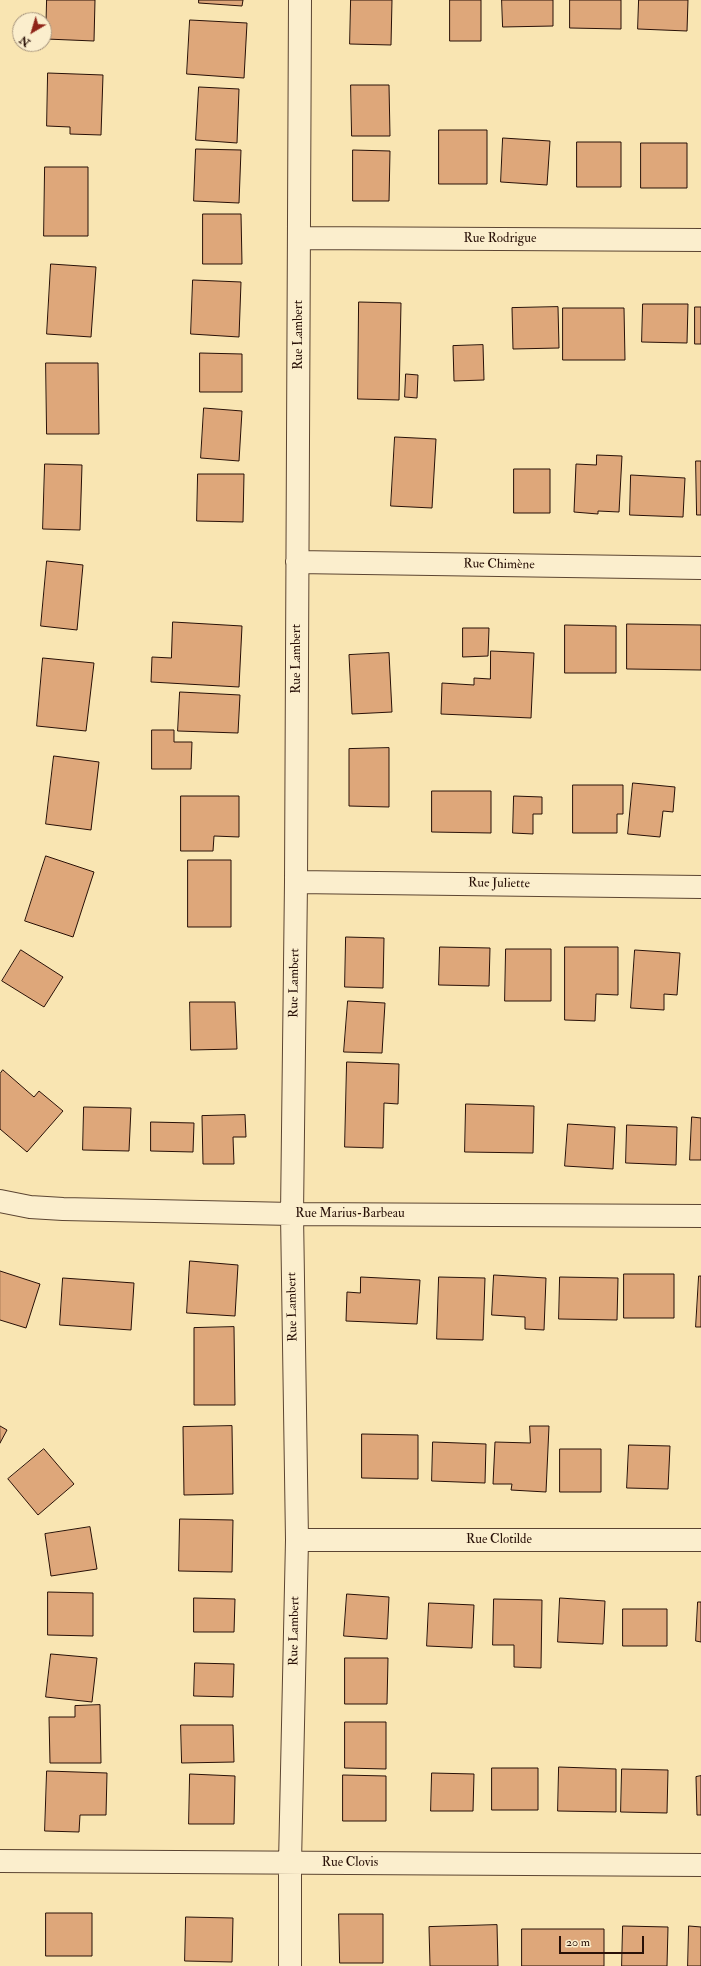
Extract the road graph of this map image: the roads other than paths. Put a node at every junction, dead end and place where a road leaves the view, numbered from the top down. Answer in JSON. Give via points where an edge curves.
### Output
{"nodes":[{"id":1,"x":300,"y":0,"type":"edge"},
{"id":2,"x":299,"y":238,"type":"junction"},
{"id":3,"x":701,"y":240,"type":"edge"},
{"id":4,"x":297,"y":562,"type":"junction"},
{"id":5,"x":701,"y":568,"type":"edge"},
{"id":6,"x":296,"y":882,"type":"junction"},
{"id":7,"x":701,"y":887,"type":"edge"},
{"id":8,"x":0,"y":1201,"type":"edge"},
{"id":9,"x":292,"y":1214,"type":"junction"},
{"id":10,"x":701,"y":1216,"type":"edge"},
{"id":11,"x":297,"y":1540,"type":"junction"},
{"id":12,"x":701,"y":1540,"type":"edge"},
{"id":13,"x":0,"y":1861,"type":"edge"},
{"id":14,"x":290,"y":1863,"type":"junction"},
{"id":15,"x":701,"y":1865,"type":"edge"},
{"id":16,"x":290,"y":1966,"type":"edge"}],
"edges":[{"from":1,"to":2,"type":"street","name":"Rue Lambert"},
{"from":2,"to":3,"type":"street","name":"Rue Rodrigue"},
{"from":2,"to":4,"type":"street","name":"Rue Lambert"},
{"from":4,"to":5,"type":"street","name":"Rue Chimène"},
{"from":4,"to":6,"type":"street","name":"Rue Lambert"},
{"from":6,"to":7,"type":"street","name":"Rue Juliette"},
{"from":6,"to":9,"type":"street","name":"Rue Lambert"},
{"from":8,"to":9,"type":"street","name":"Rue Marius-Barbeau","via":[[30,1207],[63,1209]]},
{"from":9,"to":10,"type":"street","name":"Rue Marius-Barbeau"},
{"from":9,"to":11,"type":"street","name":"Rue Lambert"},
{"from":11,"to":12,"type":"street","name":"Rue Clotilde"},
{"from":11,"to":14,"type":"street","name":"Rue Lambert"},
{"from":13,"to":14,"type":"street","name":"Rue Clovis"},
{"from":14,"to":15,"type":"street","name":"Rue Clovis"},
{"from":14,"to":16,"type":"street","name":"Rue Lambert"}]}
